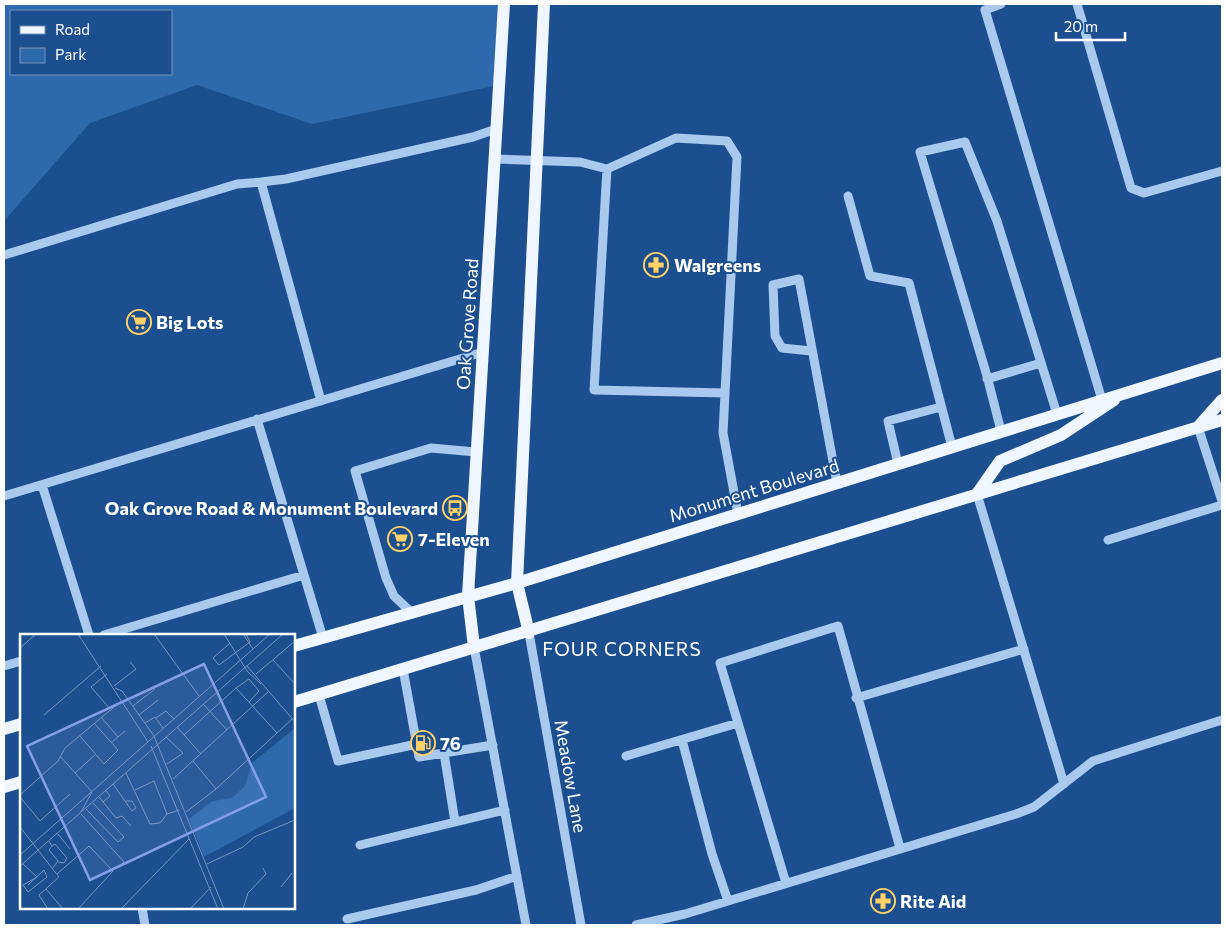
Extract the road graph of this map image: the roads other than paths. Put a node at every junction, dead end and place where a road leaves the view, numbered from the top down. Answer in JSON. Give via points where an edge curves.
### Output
{"nodes":[{"id":1,"x":504,"y":4,"type":"edge"},
{"id":2,"x":544,"y":4,"type":"edge"},
{"id":3,"x":1001,"y":4,"type":"edge"},
{"id":4,"x":1077,"y":4,"type":"edge"},
{"id":5,"x":496,"y":128,"type":"junction"},
{"id":6,"x":494,"y":159,"type":"junction"},
{"id":7,"x":536,"y":162,"type":"junction"},
{"id":8,"x":607,"y":169,"type":"junction"},
{"id":9,"x":1222,"y":171,"type":"edge"},
{"id":10,"x":261,"y":182,"type":"junction"},
{"id":11,"x":848,"y":196,"type":"dead end"},
{"id":12,"x":4,"y":255,"type":"edge"},
{"id":13,"x":811,"y":351,"type":"junction"},
{"id":14,"x":483,"y":352,"type":"junction"},
{"id":15,"x":1222,"y":362,"type":"edge"},
{"id":16,"x":1041,"y":363,"type":"junction"},
{"id":17,"x":987,"y":379,"type":"junction"},
{"id":18,"x":725,"y":393,"type":"junction"},
{"id":19,"x":1125,"y":393,"type":"junction"},
{"id":20,"x":1102,"y":400,"type":"junction"},
{"id":21,"x":1222,"y":400,"type":"edge"},
{"id":22,"x":321,"y":401,"type":"junction"},
{"id":23,"x":942,"y":407,"type":"junction"},
{"id":24,"x":1057,"y":414,"type":"junction"},
{"id":25,"x":257,"y":420,"type":"junction"},
{"id":26,"x":1222,"y":420,"type":"edge"},
{"id":27,"x":1198,"y":427,"type":"junction"},
{"id":28,"x":1001,"y":431,"type":"junction"},
{"id":29,"x":952,"y":447,"type":"junction"},
{"id":30,"x":476,"y":452,"type":"junction"},
{"id":31,"x":898,"y":464,"type":"junction"},
{"id":32,"x":838,"y":482,"type":"junction"},
{"id":33,"x":42,"y":485,"type":"junction"},
{"id":34,"x":977,"y":494,"type":"junction"},
{"id":35,"x":4,"y":496,"type":"edge"},
{"id":36,"x":1222,"y":501,"type":"edge"},
{"id":37,"x":1222,"y":505,"type":"edge"},
{"id":38,"x":738,"y":514,"type":"junction"},
{"id":39,"x":1108,"y":540,"type":"dead end"},
{"id":40,"x":304,"y":574,"type":"junction"},
{"id":41,"x":517,"y":583,"type":"junction"},
{"id":42,"x":468,"y":596,"type":"junction"},
{"id":43,"x":412,"y":612,"type":"junction"},
{"id":44,"x":528,"y":633,"type":"junction"},
{"id":45,"x":90,"y":634,"type":"edge"},
{"id":46,"x":107,"y":634,"type":"edge"},
{"id":47,"x":322,"y":638,"type":"junction"},
{"id":48,"x":295,"y":646,"type":"edge"},
{"id":49,"x":474,"y":647,"type":"junction"},
{"id":50,"x":1024,"y":649,"type":"junction"},
{"id":51,"x":20,"y":661,"type":"edge"},
{"id":52,"x":4,"y":666,"type":"edge"},
{"id":53,"x":403,"y":669,"type":"junction"},
{"id":54,"x":319,"y":695,"type":"junction"},
{"id":55,"x":856,"y":698,"type":"junction"},
{"id":56,"x":295,"y":702,"type":"edge"},
{"id":57,"x":1222,"y":720,"type":"edge"},
{"id":58,"x":738,"y":723,"type":"junction"},
{"id":59,"x":20,"y":724,"type":"edge"},
{"id":60,"x":4,"y":729,"type":"edge"},
{"id":61,"x":682,"y":740,"type":"junction"},
{"id":62,"x":416,"y":744,"type":"junction"},
{"id":63,"x":493,"y":745,"type":"junction"},
{"id":64,"x":444,"y":753,"type":"junction"},
{"id":65,"x":626,"y":756,"type":"dead end"},
{"id":66,"x":20,"y":782,"type":"edge"},
{"id":67,"x":1064,"y":784,"type":"junction"},
{"id":68,"x":4,"y":787,"type":"edge"},
{"id":69,"x":505,"y":810,"type":"junction"},
{"id":70,"x":455,"y":822,"type":"junction"},
{"id":71,"x":360,"y":846,"type":"dead end"},
{"id":72,"x":900,"y":848,"type":"junction"},
{"id":73,"x":517,"y":876,"type":"junction"},
{"id":74,"x":786,"y":883,"type":"junction"},
{"id":75,"x":728,"y":901,"type":"junction"},
{"id":76,"x":142,"y":909,"type":"edge"},
{"id":77,"x":347,"y":919,"type":"dead end"},
{"id":78,"x":659,"y":923,"type":"edge"},
{"id":79,"x":145,"y":925,"type":"edge"},
{"id":80,"x":526,"y":925,"type":"edge"},
{"id":81,"x":581,"y":925,"type":"edge"},
{"id":82,"x":636,"y":925,"type":"edge"}],
"edges":[{"from":1,"to":5,"type":"main road","name":"Oak Grove Road"},
{"from":2,"to":7,"type":"main road"},
{"from":3,"to":20,"type":"street","via":[[984,10]]},
{"from":4,"to":9,"type":"street","via":[[1131,188],[1144,193]]},
{"from":5,"to":6,"type":"main road","name":"Oak Grove Road"},
{"from":5,"to":10,"type":"street","via":[[473,137]]},
{"from":6,"to":7,"type":"street"},
{"from":6,"to":14,"type":"main road","name":"Oak Grove Road"},
{"from":7,"to":8,"type":"street","via":[[580,162]]},
{"from":7,"to":41,"type":"main road"},
{"from":8,"to":18,"type":"street","via":[[594,390]]},
{"from":8,"to":18,"type":"street","via":[[676,138],[727,141],[737,157]]},
{"from":10,"to":12,"type":"street","via":[[237,184]]},
{"from":10,"to":22,"type":"street"},
{"from":11,"to":23,"type":"street","via":[[870,276],[909,283]]},
{"from":13,"to":13,"type":"street","via":[[799,279],[773,285],[776,336],[782,348]]},
{"from":13,"to":32,"type":"street"},
{"from":14,"to":22,"type":"street"},
{"from":14,"to":30,"type":"main road","name":"Oak Grove Road"},
{"from":15,"to":19,"type":"main road","name":"Monument Boulevard"},
{"from":16,"to":17,"type":"street"},
{"from":16,"to":17,"type":"street","via":[[997,221],[965,142],[920,152]]},
{"from":16,"to":24,"type":"street"},
{"from":17,"to":28,"type":"street"},
{"from":18,"to":38,"type":"street","via":[[723,433]]},
{"from":19,"to":20,"type":"main road","name":"Monument Boulevard"},
{"from":19,"to":34,"type":"main road","via":[[1061,435],[1000,460]]},
{"from":20,"to":24,"type":"main road","name":"Monument Boulevard"},
{"from":21,"to":27,"type":"main road"},
{"from":22,"to":25,"type":"street"},
{"from":23,"to":29,"type":"street"},
{"from":23,"to":31,"type":"street","via":[[888,421]]},
{"from":24,"to":28,"type":"main road","name":"Monument Boulevard"},
{"from":25,"to":33,"type":"street"},
{"from":25,"to":40,"type":"street"},
{"from":26,"to":27,"type":"main road"},
{"from":27,"to":34,"type":"main road"},
{"from":27,"to":36,"type":"street"},
{"from":28,"to":29,"type":"main road","name":"Monument Boulevard"},
{"from":29,"to":31,"type":"main road","name":"Monument Boulevard"},
{"from":30,"to":42,"type":"main road","name":"Oak Grove Road"},
{"from":30,"to":43,"type":"street","via":[[431,448],[355,471],[386,578],[394,596]]},
{"from":31,"to":32,"type":"main road","name":"Monument Boulevard"},
{"from":32,"to":38,"type":"main road","name":"Monument Boulevard"},
{"from":33,"to":35,"type":"street"},
{"from":33,"to":45,"type":"street"},
{"from":34,"to":44,"type":"main road"},
{"from":34,"to":50,"type":"street"},
{"from":37,"to":39,"type":"street"},
{"from":38,"to":41,"type":"main road","name":"Monument Boulevard"},
{"from":40,"to":46,"type":"street"},
{"from":40,"to":47,"type":"street"},
{"from":41,"to":42,"type":"main road","name":"Monument Boulevard"},
{"from":41,"to":44,"type":"main road"},
{"from":42,"to":43,"type":"main road","name":"Monument Boulevard"},
{"from":42,"to":49,"type":"main road","name":"Oak Grove Road"},
{"from":43,"to":47,"type":"main road","name":"Monument Boulevard"},
{"from":44,"to":49,"type":"main road"},
{"from":44,"to":81,"type":"street","name":"Meadow Lane"},
{"from":47,"to":48,"type":"main road","name":"Monument Boulevard"},
{"from":49,"to":53,"type":"main road"},
{"from":49,"to":63,"type":"street"},
{"from":50,"to":55,"type":"street"},
{"from":50,"to":67,"type":"street"},
{"from":51,"to":52,"type":"street"},
{"from":53,"to":54,"type":"main road"},
{"from":53,"to":62,"type":"street"},
{"from":54,"to":56,"type":"main road"},
{"from":54,"to":62,"type":"street","via":[[338,761]]},
{"from":55,"to":58,"type":"street","via":[[838,626],[720,663]]},
{"from":55,"to":72,"type":"street"},
{"from":57,"to":67,"type":"street","via":[[1093,761]]},
{"from":58,"to":61,"type":"street"},
{"from":58,"to":74,"type":"street"},
{"from":59,"to":60,"type":"main road"},
{"from":61,"to":65,"type":"street"},
{"from":61,"to":75,"type":"street"},
{"from":62,"to":64,"type":"street","via":[[419,757]]},
{"from":63,"to":64,"type":"street"},
{"from":63,"to":69,"type":"street"},
{"from":64,"to":70,"type":"street"},
{"from":66,"to":68,"type":"main road"},
{"from":67,"to":72,"type":"street","via":[[1034,807]]},
{"from":69,"to":70,"type":"street"},
{"from":69,"to":73,"type":"street"},
{"from":70,"to":71,"type":"street"},
{"from":72,"to":74,"type":"street"},
{"from":73,"to":77,"type":"street","via":[[476,890]]},
{"from":73,"to":80,"type":"street"},
{"from":74,"to":75,"type":"street"},
{"from":75,"to":78,"type":"street"},
{"from":76,"to":79,"type":"street"},
{"from":78,"to":82,"type":"street"}]}
